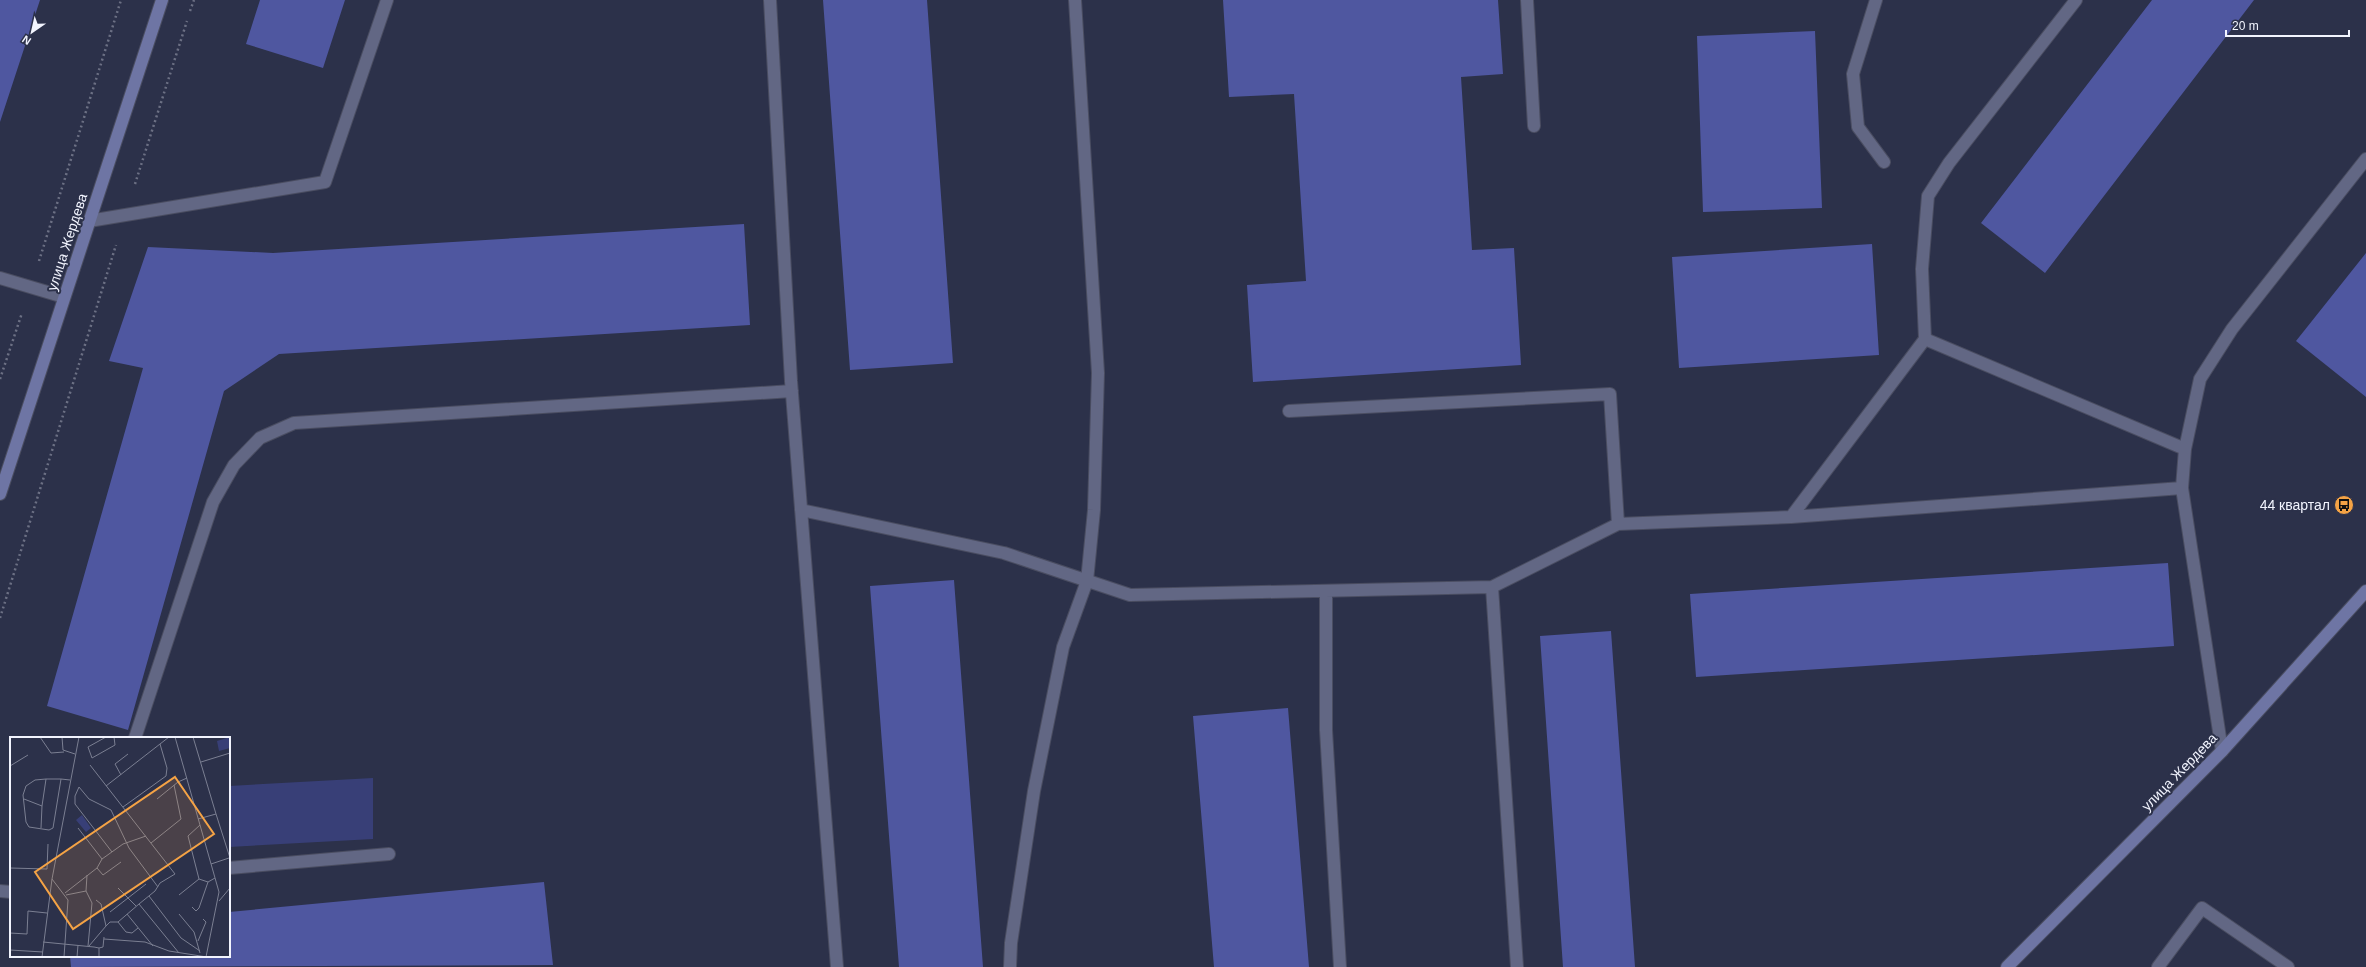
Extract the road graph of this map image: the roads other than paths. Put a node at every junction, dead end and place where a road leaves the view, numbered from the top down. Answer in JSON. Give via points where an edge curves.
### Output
{"nodes":[{"id":1,"x":162,"y":0,"type":"edge"},
{"id":2,"x":387,"y":0,"type":"edge"},
{"id":3,"x":770,"y":0,"type":"edge"},
{"id":4,"x":1075,"y":0,"type":"edge"},
{"id":5,"x":1527,"y":0,"type":"edge"},
{"id":6,"x":1876,"y":0,"type":"edge"},
{"id":7,"x":2076,"y":0,"type":"edge"},
{"id":8,"x":1534,"y":126,"type":"dead end"},
{"id":9,"x":2366,"y":159,"type":"edge"},
{"id":10,"x":1884,"y":162,"type":"dead end"},
{"id":11,"x":89,"y":221,"type":"junction"},
{"id":12,"x":0,"y":278,"type":"edge"},
{"id":13,"x":64,"y":297,"type":"junction"},
{"id":14,"x":1925,"y":339,"type":"junction"},
{"id":15,"x":792,"y":391,"type":"junction"},
{"id":16,"x":1289,"y":411,"type":"dead end"},
{"id":17,"x":2185,"y":449,"type":"junction"},
{"id":18,"x":2182,"y":488,"type":"junction"},
{"id":19,"x":0,"y":494,"type":"edge"},
{"id":20,"x":801,"y":510,"type":"junction"},
{"id":21,"x":1791,"y":517,"type":"junction"},
{"id":22,"x":1618,"y":524,"type":"junction"},
{"id":23,"x":1087,"y":581,"type":"junction"},
{"id":24,"x":1492,"y":587,"type":"junction"},
{"id":25,"x":1326,"y":591,"type":"junction"},
{"id":26,"x":2366,"y":591,"type":"edge"},
{"id":27,"x":135,"y":737,"type":"edge"},
{"id":28,"x":2222,"y":751,"type":"junction"},
{"id":29,"x":389,"y":854,"type":"dead end"},
{"id":30,"x":230,"y":868,"type":"edge"},
{"id":31,"x":0,"y":891,"type":"edge"},
{"id":32,"x":10,"y":892,"type":"edge"},
{"id":33,"x":837,"y":967,"type":"edge"},
{"id":34,"x":1010,"y":967,"type":"edge"},
{"id":35,"x":1340,"y":967,"type":"edge"},
{"id":36,"x":1516,"y":967,"type":"edge"},
{"id":37,"x":2007,"y":967,"type":"edge"},
{"id":38,"x":2158,"y":967,"type":"edge"},
{"id":39,"x":2288,"y":967,"type":"edge"}],
"edges":[{"from":1,"to":11,"type":"main road","name":"улица Жердева"},
{"from":2,"to":11,"type":"lane","via":[[325,182]]},
{"from":3,"to":15,"type":"lane"},
{"from":4,"to":23,"type":"lane","via":[[1098,373],[1094,510]]},
{"from":5,"to":8,"type":"lane"},
{"from":6,"to":10,"type":"lane","via":[[1853,74],[1858,127]]},
{"from":7,"to":14,"type":"lane","via":[[1949,163],[1928,196],[1922,269]]},
{"from":9,"to":17,"type":"lane","via":[[2232,329],[2200,379]]},
{"from":11,"to":13,"type":"main road","name":"улица Жердева"},
{"from":12,"to":13,"type":"lane"},
{"from":13,"to":19,"type":"main road","name":"улица Жердева"},
{"from":14,"to":17,"type":"lane"},
{"from":14,"to":21,"type":"lane"},
{"from":15,"to":20,"type":"lane"},
{"from":15,"to":27,"type":"lane","via":[[294,423],[260,438],[234,465],[213,502]]},
{"from":16,"to":22,"type":"lane","via":[[1610,394]]},
{"from":17,"to":18,"type":"lane"},
{"from":18,"to":21,"type":"lane"},
{"from":18,"to":28,"type":"lane"},
{"from":20,"to":23,"type":"lane","via":[[1004,553]]},
{"from":20,"to":33,"type":"lane"},
{"from":21,"to":22,"type":"lane"},
{"from":22,"to":24,"type":"lane"},
{"from":23,"to":25,"type":"lane","via":[[1130,596]]},
{"from":23,"to":34,"type":"lane","via":[[1063,647],[1034,791],[1011,943]]},
{"from":24,"to":25,"type":"lane"},
{"from":24,"to":36,"type":"lane"},
{"from":25,"to":35,"type":"lane","via":[[1326,730]]},
{"from":26,"to":28,"type":"main road","name":"улица Жердева"},
{"from":28,"to":37,"type":"main road","name":"улица Жердева"},
{"from":29,"to":30,"type":"lane"},
{"from":31,"to":32,"type":"lane"},
{"from":38,"to":39,"type":"lane","via":[[2202,908]]}]}
